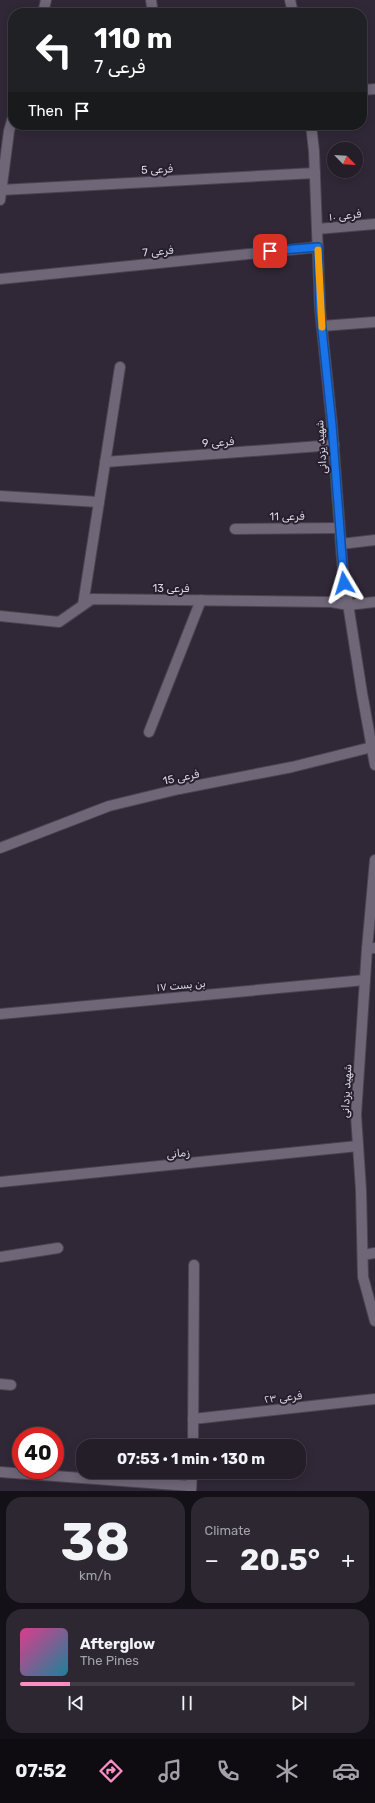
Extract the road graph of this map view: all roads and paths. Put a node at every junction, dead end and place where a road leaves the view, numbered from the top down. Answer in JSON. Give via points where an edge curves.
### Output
{"nodes":[{"id":1,"x":9,"y":130,"type":"edge"},
{"id":2,"x":311,"y":130,"type":"edge"},
{"id":3,"x":3,"y":154,"type":"edge"},
{"id":4,"x":315,"y":173,"type":"junction"},
{"id":5,"x":1,"y":195,"type":"edge"},
{"id":6,"x":375,"y":224,"type":"edge"},
{"id":7,"x":317,"y":229,"type":"junction"},
{"id":8,"x":318,"y":247,"type":"junction"},
{"id":9,"x":0,"y":279,"type":"edge"},
{"id":10,"x":375,"y":322,"type":"edge"},
{"id":11,"x":322,"y":326,"type":"junction"},
{"id":12,"x":120,"y":367,"type":"dead end"},
{"id":13,"x":334,"y":445,"type":"junction"},
{"id":14,"x":105,"y":462,"type":"junction"},
{"id":15,"x":0,"y":496,"type":"edge"},
{"id":16,"x":99,"y":502,"type":"junction"},
{"id":17,"x":339,"y":528,"type":"junction"},
{"id":18,"x":235,"y":529,"type":"dead end"},
{"id":19,"x":375,"y":540,"type":"edge"},
{"id":20,"x":341,"y":544,"type":"junction"},
{"id":21,"x":201,"y":600,"type":"junction"},
{"id":22,"x":375,"y":602,"type":"edge"},
{"id":23,"x":348,"y":605,"type":"junction"},
{"id":24,"x":83,"y":606,"type":"junction"},
{"id":25,"x":0,"y":616,"type":"edge"},
{"id":26,"x":149,"y":732,"type":"dead end"},
{"id":27,"x":372,"y":747,"type":"junction"},
{"id":28,"x":375,"y":765,"type":"edge"},
{"id":29,"x":0,"y":848,"type":"edge"},
{"id":30,"x":375,"y":860,"type":"edge"},
{"id":31,"x":371,"y":949,"type":"edge"},
{"id":32,"x":365,"y":980,"type":"junction"},
{"id":33,"x":0,"y":1014,"type":"edge"},
{"id":34,"x":358,"y":1146,"type":"junction"},
{"id":35,"x":0,"y":1182,"type":"edge"},
{"id":36,"x":58,"y":1248,"type":"dead end"},
{"id":37,"x":375,"y":1253,"type":"edge"},
{"id":38,"x":363,"y":1255,"type":"junction"},
{"id":39,"x":0,"y":1257,"type":"edge"},
{"id":40,"x":194,"y":1265,"type":"dead end"},
{"id":41,"x":375,"y":1321,"type":"edge"},
{"id":42,"x":0,"y":1384,"type":"edge"},
{"id":43,"x":11,"y":1385,"type":"dead end"},
{"id":44,"x":375,"y":1399,"type":"edge"},
{"id":45,"x":194,"y":1419,"type":"junction"},
{"id":46,"x":193,"y":1439,"type":"edge"},
{"id":47,"x":0,"y":1472,"type":"edge"},
{"id":48,"x":191,"y":1488,"type":"edge"}],
"edges":[{"from":1,"to":3,"type":"street"},
{"from":2,"to":4,"type":"street","name":"شهید یزدانی"},
{"from":3,"to":5,"type":"street"},
{"from":4,"to":5,"type":"street","name":"فرعی 5"},
{"from":4,"to":7,"type":"street","name":"شهید یزدانی"},
{"from":6,"to":7,"type":"street","name":"فرعی ۱۰"},
{"from":7,"to":8,"type":"street","name":"شهید یزدانی"},
{"from":8,"to":9,"type":"street","name":"فرعی 7"},
{"from":8,"to":11,"type":"street","name":"شهید یزدانی"},
{"from":10,"to":11,"type":"street"},
{"from":11,"to":13,"type":"street","name":"شهید یزدانی"},
{"from":12,"to":14,"type":"street"},
{"from":13,"to":14,"type":"street","name":"فرعی 9"},
{"from":13,"to":17,"type":"street","name":"شهید یزدانی"},
{"from":14,"to":16,"type":"street"},
{"from":15,"to":16,"type":"street"},
{"from":16,"to":24,"type":"street"},
{"from":17,"to":18,"type":"street","name":"فرعی 11"},
{"from":17,"to":20,"type":"street","name":"شهید یزدانی"},
{"from":19,"to":20,"type":"street"},
{"from":20,"to":23,"type":"street","name":"شهید یزدانی"},
{"from":21,"to":23,"type":"street","name":"فرعی 13","via":[[332,602]]},
{"from":21,"to":24,"type":"street","name":"فرعی 13","via":[[92,599]]},
{"from":21,"to":26,"type":"street"},
{"from":22,"to":23,"type":"street","name":"فرعی 13"},
{"from":23,"to":27,"type":"street","name":"شهید یزدانی"},
{"from":24,"to":25,"type":"street","name":"فرعی 13","via":[[59,622]]},
{"from":27,"to":28,"type":"street","name":"شهید یزدانی"},
{"from":27,"to":29,"type":"street","name":"فرعی 15","via":[[292,767],[179,789],[109,806]]},
{"from":30,"to":31,"type":"street","name":"شهید یزدانی"},
{"from":31,"to":32,"type":"street","name":"شهید یزدانی"},
{"from":32,"to":33,"type":"street","name":"بن بست ۱۷"},
{"from":32,"to":34,"type":"street","name":"شهید یزدانی","via":[[356,1115]]},
{"from":34,"to":35,"type":"street","name":"زمانی"},
{"from":34,"to":38,"type":"street","name":"شهید یزدانی"},
{"from":36,"to":39,"type":"street"},
{"from":37,"to":38,"type":"street"},
{"from":38,"to":41,"type":"street","name":"شهید یزدانی","via":[[363,1277]]},
{"from":40,"to":45,"type":"street"},
{"from":42,"to":43,"type":"street"},
{"from":44,"to":45,"type":"street","name":"فرعی ۲۳"},
{"from":45,"to":46,"type":"street"},
{"from":47,"to":48,"type":"street"}]}
